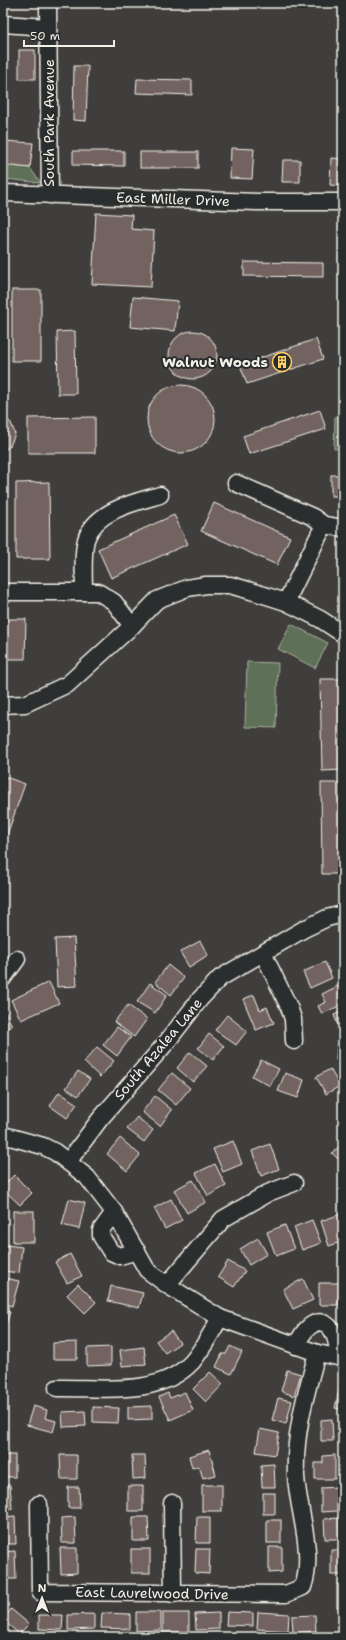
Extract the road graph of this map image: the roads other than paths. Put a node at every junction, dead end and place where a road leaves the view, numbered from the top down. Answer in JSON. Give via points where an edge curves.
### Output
{"nodes":[{"id":1,"x":48,"y":3,"type":"edge"},
{"id":2,"x":3,"y":24,"type":"edge"},
{"id":3,"x":48,"y":27,"type":"junction"},
{"id":4,"x":3,"y":193,"type":"edge"},
{"id":5,"x":50,"y":195,"type":"junction"},
{"id":6,"x":343,"y":202,"type":"edge"},
{"id":7,"x":236,"y":483,"type":"dead end"},
{"id":8,"x":160,"y":495,"type":"dead end"},
{"id":9,"x":324,"y":525,"type":"junction"},
{"id":10,"x":343,"y":528,"type":"edge"},
{"id":11,"x":3,"y":592,"type":"edge"},
{"id":12,"x":84,"y":592,"type":"junction"},
{"id":13,"x":286,"y":602,"type":"junction"},
{"id":14,"x":132,"y":626,"type":"junction"},
{"id":15,"x":343,"y":634,"type":"edge"},
{"id":16,"x":3,"y":706,"type":"edge"},
{"id":17,"x":343,"y":914,"type":"edge"},
{"id":18,"x":263,"y":953,"type":"junction"},
{"id":19,"x":17,"y":959,"type":"dead end"},
{"id":20,"x":3,"y":978,"type":"edge"},
{"id":21,"x":294,"y":1041,"type":"dead end"},
{"id":22,"x":3,"y":1135,"type":"edge"},
{"id":23,"x":68,"y":1162,"type":"junction"},
{"id":24,"x":294,"y":1183,"type":"dead end"},
{"id":25,"x":114,"y":1212,"type":"junction"},
{"id":26,"x":137,"y":1251,"type":"junction"},
{"id":27,"x":167,"y":1285,"type":"junction"},
{"id":28,"x":220,"y":1318,"type":"junction"},
{"id":29,"x":296,"y":1346,"type":"junction"},
{"id":30,"x":317,"y":1353,"type":"junction"},
{"id":31,"x":341,"y":1358,"type":"edge"},
{"id":32,"x":57,"y":1388,"type":"dead end"},
{"id":33,"x":172,"y":1503,"type":"dead end"},
{"id":34,"x":39,"y":1504,"type":"dead end"},
{"id":35,"x":173,"y":1594,"type":"junction"}],
"edges":[{"from":1,"to":3,"type":"street","name":"South Park Avenue"},
{"from":2,"to":3,"type":"street"},
{"from":3,"to":5,"type":"street","name":"South Park Avenue"},
{"from":4,"to":5,"type":"street","name":"East Miller Drive"},
{"from":5,"to":6,"type":"street","name":"East Miller Drive","via":[[257,202]]},
{"from":7,"to":9,"type":"street","via":[[313,517]]},
{"from":8,"to":12,"type":"street","via":[[118,507],[96,524],[87,537]]},
{"from":9,"to":10,"type":"street"},
{"from":9,"to":13,"type":"street"},
{"from":11,"to":12,"type":"street"},
{"from":12,"to":14,"type":"street","via":[[98,592],[114,602]]},
{"from":13,"to":14,"type":"street","via":[[230,585],[206,585],[187,588],[157,600]]},
{"from":13,"to":15,"type":"street"},
{"from":14,"to":16,"type":"street","via":[[68,684],[25,704]]},
{"from":17,"to":18,"type":"street","name":"South Azalea Lane","via":[[316,923]]},
{"from":18,"to":21,"type":"street","via":[[289,1007],[293,1019]]},
{"from":18,"to":23,"type":"street","name":"South Azalea Lane","via":[[232,970],[210,988],[100,1119]]},
{"from":19,"to":20,"type":"street"},
{"from":22,"to":23,"type":"street","via":[[43,1146]]},
{"from":23,"to":25,"type":"street","via":[[87,1176]]},
{"from":24,"to":27,"type":"street","via":[[268,1193],[223,1219]]},
{"from":25,"to":26,"type":"street"},
{"from":25,"to":26,"type":"street","via":[[101,1230],[101,1236],[115,1255]]},
{"from":26,"to":27,"type":"street","via":[[147,1270]]},
{"from":27,"to":28,"type":"street"},
{"from":28,"to":29,"type":"street"},
{"from":28,"to":32,"type":"street","via":[[191,1362],[152,1385],[125,1389]]},
{"from":29,"to":30,"type":"street"},
{"from":29,"to":31,"type":"street","via":[[305,1329],[318,1323],[325,1324],[332,1327],[335,1333]]},
{"from":30,"to":31,"type":"street"},
{"from":30,"to":35,"type":"street","name":"East Laurelwood Drive","via":[[301,1412],[296,1448],[297,1491],[306,1548],[303,1587],[286,1594]]},
{"from":33,"to":35,"type":"street"},
{"from":34,"to":35,"type":"street","name":"East Laurelwood Drive","via":[[40,1592]]}]}
